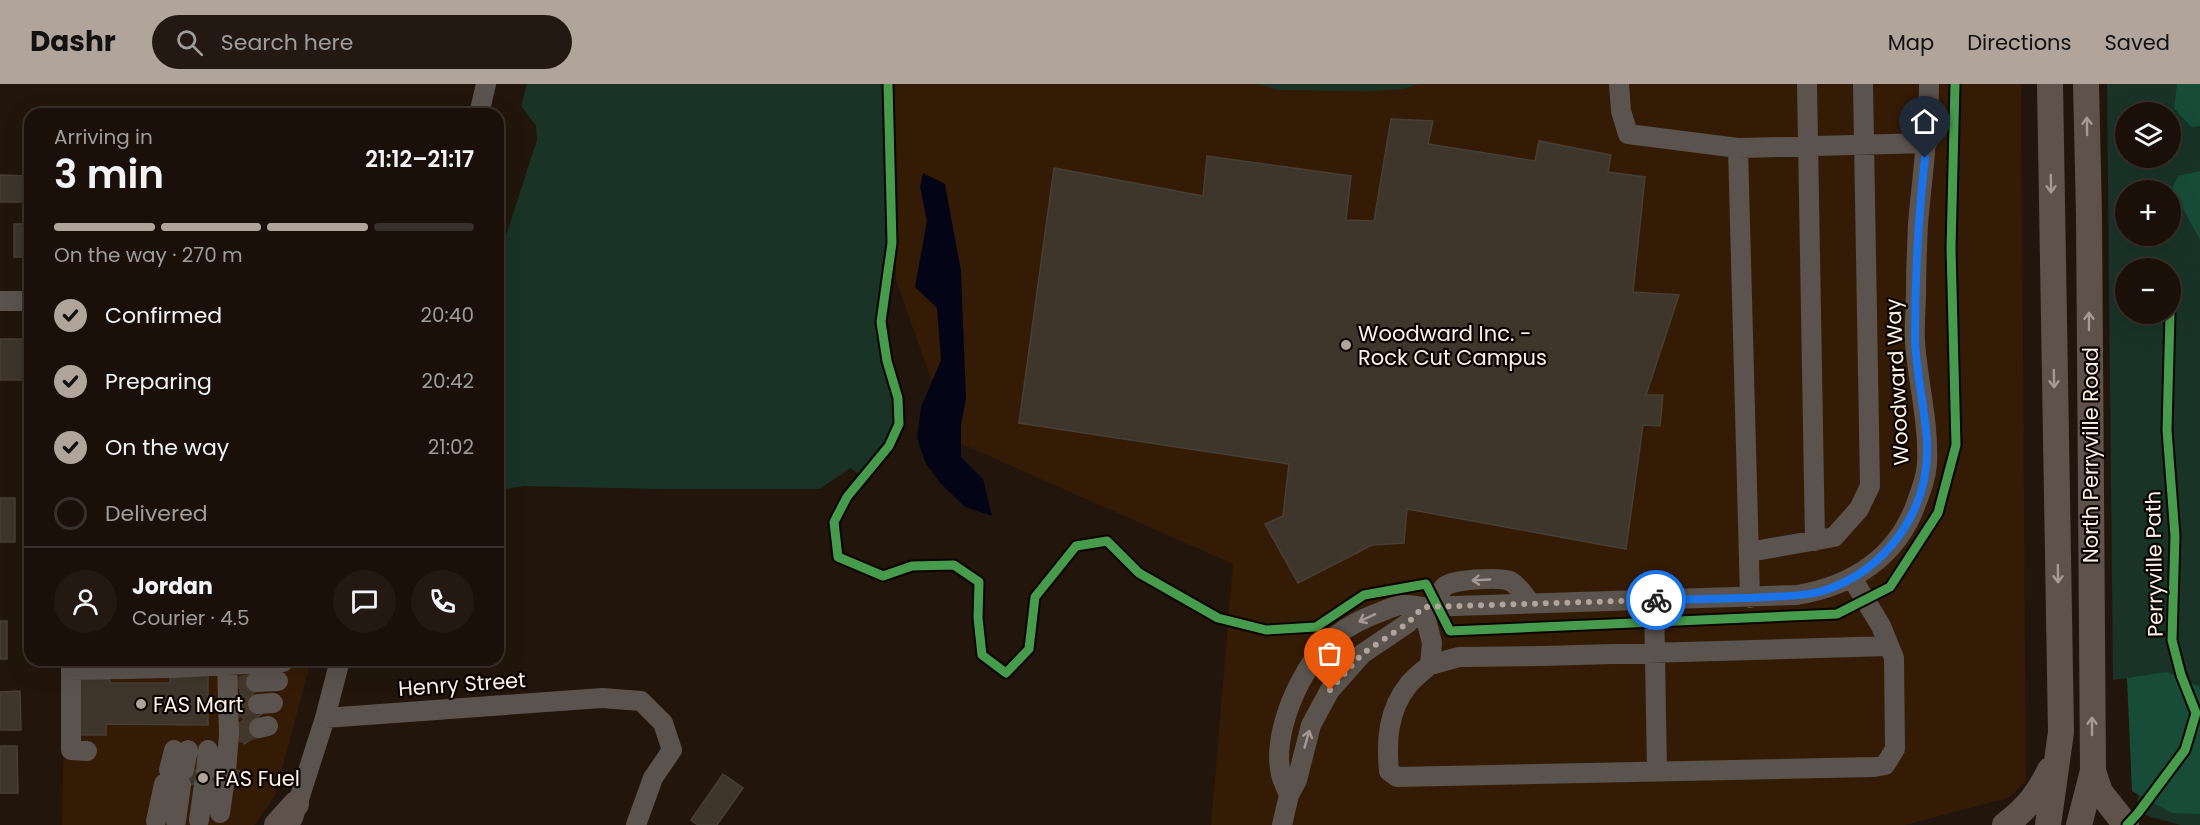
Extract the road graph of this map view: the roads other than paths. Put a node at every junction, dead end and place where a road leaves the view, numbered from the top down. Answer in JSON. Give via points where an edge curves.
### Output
{"nodes":[{"id":1,"x":486,"y":84,"type":"edge"},
{"id":2,"x":1619,"y":84,"type":"edge"},
{"id":3,"x":1807,"y":84,"type":"edge"},
{"id":4,"x":1863,"y":84,"type":"edge"},
{"id":5,"x":1929,"y":84,"type":"edge"},
{"id":6,"x":2050,"y":84,"type":"edge"},
{"id":7,"x":2086,"y":84,"type":"edge"},
{"id":8,"x":480,"y":108,"type":"edge"},
{"id":9,"x":1927,"y":143,"type":"junction"},
{"id":10,"x":1863,"y":145,"type":"junction"},
{"id":11,"x":1809,"y":146,"type":"junction"},
{"id":12,"x":1738,"y":148,"type":"junction"},
{"id":13,"x":0,"y":301,"type":"edge"},
{"id":14,"x":24,"y":301,"type":"edge"},
{"id":15,"x":1815,"y":541,"type":"junction"},
{"id":16,"x":1749,"y":552,"type":"junction"},
{"id":17,"x":1852,"y":578,"type":"junction"},
{"id":18,"x":1750,"y":598,"type":"junction"},
{"id":19,"x":1654,"y":600,"type":"junction"},
{"id":20,"x":1430,"y":606,"type":"junction"},
{"id":21,"x":1889,"y":646,"type":"junction"},
{"id":22,"x":1655,"y":653,"type":"junction"},
{"id":23,"x":1430,"y":664,"type":"junction"},
{"id":24,"x":71,"y":666,"type":"edge"},
{"id":25,"x":228,"y":666,"type":"edge"},
{"id":26,"x":242,"y":666,"type":"tunnel mouth"},
{"id":27,"x":338,"y":666,"type":"edge"},
{"id":28,"x":240,"y":686,"type":"junction"},
{"id":29,"x":325,"y":718,"type":"junction"},
{"id":30,"x":2061,"y":732,"type":"junction"},
{"id":31,"x":181,"y":750,"type":"dead end"},
{"id":32,"x":208,"y":750,"type":"dead end"},
{"id":33,"x":87,"y":751,"type":"dead end"},
{"id":34,"x":1657,"y":771,"type":"junction"},
{"id":35,"x":2093,"y":771,"type":"junction"},
{"id":36,"x":1289,"y":795,"type":"junction"},
{"id":37,"x":219,"y":813,"type":"dead end"},
{"id":38,"x":294,"y":815,"type":"edge"},
{"id":39,"x":166,"y":820,"type":"dead end"},
{"id":40,"x":199,"y":820,"type":"dead end"},
{"id":41,"x":277,"y":825,"type":"edge"},
{"id":42,"x":636,"y":825,"type":"edge"},
{"id":43,"x":1282,"y":825,"type":"edge"},
{"id":44,"x":2005,"y":825,"type":"edge"},
{"id":45,"x":2048,"y":825,"type":"edge"},
{"id":46,"x":2079,"y":825,"type":"edge"},
{"id":47,"x":2126,"y":825,"type":"edge"}],
"edges":[{"from":1,"to":8,"type":"street"},
{"from":2,"to":12,"type":"street","via":[[1628,134]]},
{"from":3,"to":11,"type":"street"},
{"from":4,"to":10,"type":"street"},
{"from":5,"to":9,"type":"street","name":"Woodward Way"},
{"from":6,"to":30,"type":"main road","name":"North Perryville Road","one_way":true},
{"from":35,"to":7,"type":"main road","name":"North Perryville Road","one_way":true},
{"from":9,"to":10,"type":"street"},
{"from":9,"to":17,"type":"street","name":"Woodward Way","via":[[1918,226],[1915,342],[1927,443],[1924,483],[1893,546]]},
{"from":10,"to":11,"type":"street"},
{"from":10,"to":15,"type":"street","via":[[1870,486],[1859,509],[1834,537]]},
{"from":11,"to":12,"type":"street"},
{"from":11,"to":15,"type":"street"},
{"from":12,"to":16,"type":"street"},
{"from":13,"to":14,"type":"street"},
{"from":15,"to":16,"type":"street"},
{"from":16,"to":18,"type":"street"},
{"from":17,"to":18,"type":"street","name":"Woodward Way","via":[[1821,591]]},
{"from":17,"to":21,"type":"street"},
{"from":18,"to":19,"type":"street","name":"Woodward Way"},
{"from":19,"to":20,"type":"street","name":"Woodward Way"},
{"from":19,"to":22,"type":"street"},
{"from":20,"to":23,"type":"street"},
{"from":36,"to":20,"type":"street","name":"Woodward Way","one_way":true,"via":[[1297,780],[1311,725],[1330,690],[1362,654]]},
{"from":20,"to":36,"type":"street","name":"Woodward Way","one_way":true,"via":[[1400,605],[1349,626],[1308,668],[1288,710],[1280,752],[1281,777]]},
{"from":21,"to":22,"type":"street"},
{"from":21,"to":34,"type":"street","via":[[1894,658],[1895,749],[1885,765]]},
{"from":22,"to":23,"type":"street","via":[[1459,657]]},
{"from":22,"to":34,"type":"street"},
{"from":23,"to":34,"type":"street","via":[[1409,684],[1392,715],[1386,745],[1389,771],[1397,777]]},
{"from":24,"to":33,"type":"street","via":[[71,750]]},
{"from":25,"to":28,"type":"street"},
{"from":26,"to":28,"type":"street","via":[[280,671]]},
{"from":27,"to":29,"type":"street"},
{"from":28,"to":37,"type":"street","via":[[232,709],[233,734]]},
{"from":29,"to":38,"type":"street"},
{"from":29,"to":42,"type":"street","name":"Henry Street","via":[[602,698],[641,701],[663,723],[672,750],[653,778]]},
{"from":30,"to":44,"type":"main road","via":[[2052,767],[2040,791]]},
{"from":30,"to":45,"type":"main road","name":"North Perryville Road"},
{"from":31,"to":39,"type":"street"},
{"from":32,"to":40,"type":"street"},
{"from":35,"to":46,"type":"main road","name":"North Perryville Road"},
{"from":35,"to":47,"type":"main road","via":[[2100,792]]},
{"from":36,"to":43,"type":"street","name":"Woodward Way"},
{"from":38,"to":41,"type":"main road"}]}
